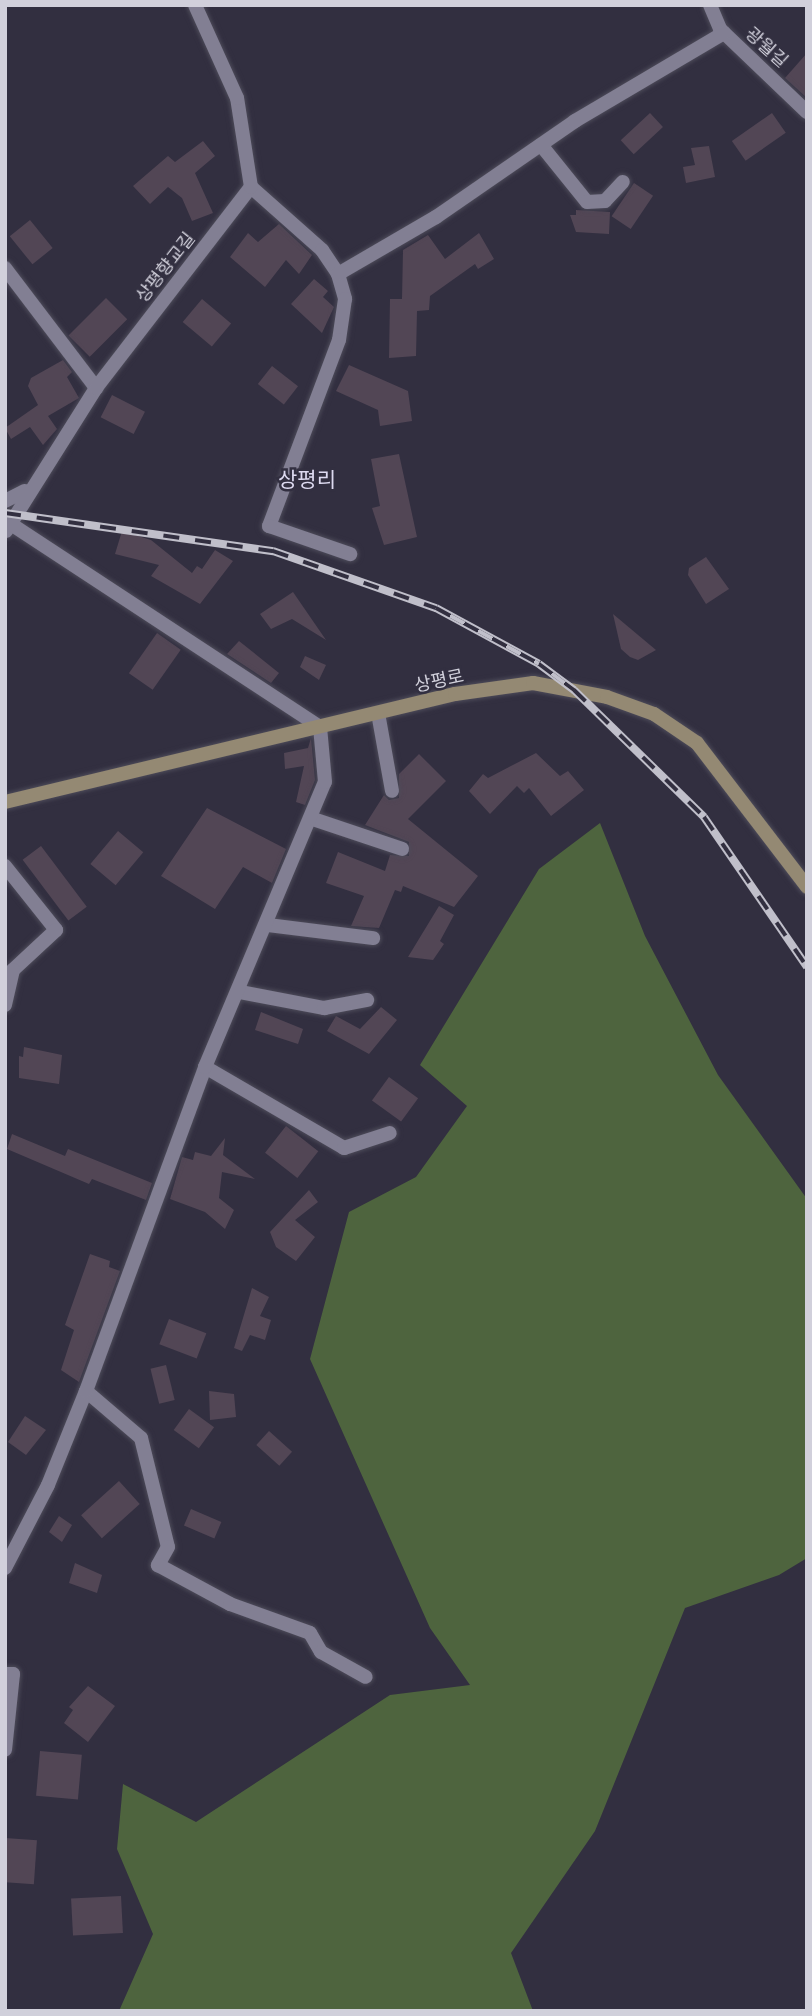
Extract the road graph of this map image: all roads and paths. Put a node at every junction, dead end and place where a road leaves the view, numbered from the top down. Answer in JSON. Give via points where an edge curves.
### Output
{"nodes":[{"id":1,"x":195,"y":5,"type":"edge"},
{"id":2,"x":710,"y":5,"type":"edge"},
{"id":3,"x":724,"y":33,"type":"junction"},
{"id":4,"x":807,"y":112,"type":"edge"},
{"id":5,"x":541,"y":145,"type":"junction"},
{"id":6,"x":623,"y":182,"type":"dead end"},
{"id":7,"x":251,"y":187,"type":"junction"},
{"id":8,"x":5,"y":268,"type":"edge"},
{"id":9,"x":338,"y":274,"type":"junction"},
{"id":10,"x":96,"y":388,"type":"junction"},
{"id":11,"x":37,"y":482,"type":"junction"},
{"id":12,"x":5,"y":501,"type":"edge"},
{"id":13,"x":8,"y":527,"type":"edge"},
{"id":14,"x":350,"y":554,"type":"dead end"},
{"id":15,"x":378,"y":713,"type":"junction"},
{"id":16,"x":320,"y":727,"type":"junction"},
{"id":17,"x":392,"y":790,"type":"dead end"},
{"id":18,"x":5,"y":802,"type":"edge"},
{"id":19,"x":313,"y":819,"type":"junction"},
{"id":20,"x":402,"y":849,"type":"dead end"},
{"id":21,"x":5,"y":866,"type":"edge"},
{"id":22,"x":807,"y":887,"type":"edge"},
{"id":23,"x":268,"y":925,"type":"junction"},
{"id":24,"x":373,"y":938,"type":"dead end"},
{"id":25,"x":240,"y":992,"type":"junction"},
{"id":26,"x":367,"y":1000,"type":"dead end"},
{"id":27,"x":5,"y":1005,"type":"edge"},
{"id":28,"x":205,"y":1067,"type":"junction"},
{"id":29,"x":390,"y":1133,"type":"dead end"},
{"id":30,"x":86,"y":1391,"type":"junction"},
{"id":31,"x":5,"y":1568,"type":"edge"},
{"id":32,"x":5,"y":1674,"type":"edge"},
{"id":33,"x":366,"y":1677,"type":"dead end"},
{"id":34,"x":5,"y":1750,"type":"edge"}],
"edges":[{"from":1,"to":7,"type":"street","via":[[237,98]]},
{"from":2,"to":3,"type":"street","name":"광월길"},
{"from":3,"to":4,"type":"street","name":"광월길"},
{"from":3,"to":5,"type":"street"},
{"from":5,"to":6,"type":"street","via":[[587,202],[605,201]]},
{"from":5,"to":9,"type":"street","via":[[436,217]]},
{"from":7,"to":9,"type":"street","via":[[313,241]]},
{"from":7,"to":10,"type":"street","name":"상평향교길"},
{"from":8,"to":10,"type":"street"},
{"from":9,"to":14,"type":"street","via":[[345,299],[339,340],[269,526]]},
{"from":10,"to":11,"type":"street","name":"상평향교길"},
{"from":11,"to":12,"type":"street","via":[[13,501]]},
{"from":11,"to":13,"type":"street","name":"상평향교길"},
{"from":13,"to":16,"type":"street"},
{"from":15,"to":16,"type":"main road","name":"상평로"},
{"from":15,"to":17,"type":"street"},
{"from":15,"to":22,"type":"main road","name":"상평로","via":[[455,694],[533,683],[607,698],[654,714],[698,743]]},
{"from":16,"to":18,"type":"main road","name":"상평로"},
{"from":16,"to":19,"type":"street","via":[[325,782]]},
{"from":19,"to":20,"type":"street"},
{"from":19,"to":23,"type":"street"},
{"from":21,"to":27,"type":"street","via":[[56,930],[13,970]]},
{"from":23,"to":24,"type":"street"},
{"from":23,"to":25,"type":"street"},
{"from":25,"to":26,"type":"street","via":[[324,1008]]},
{"from":25,"to":28,"type":"street"},
{"from":28,"to":29,"type":"street","via":[[344,1148]]},
{"from":28,"to":30,"type":"street"},
{"from":30,"to":31,"type":"street","via":[[48,1485]]},
{"from":30,"to":33,"type":"street","via":[[141,1438],[168,1547],[158,1565],[230,1604],[310,1633],[321,1652]]},
{"from":32,"to":34,"type":"street","via":[[13,1674]]}]}
